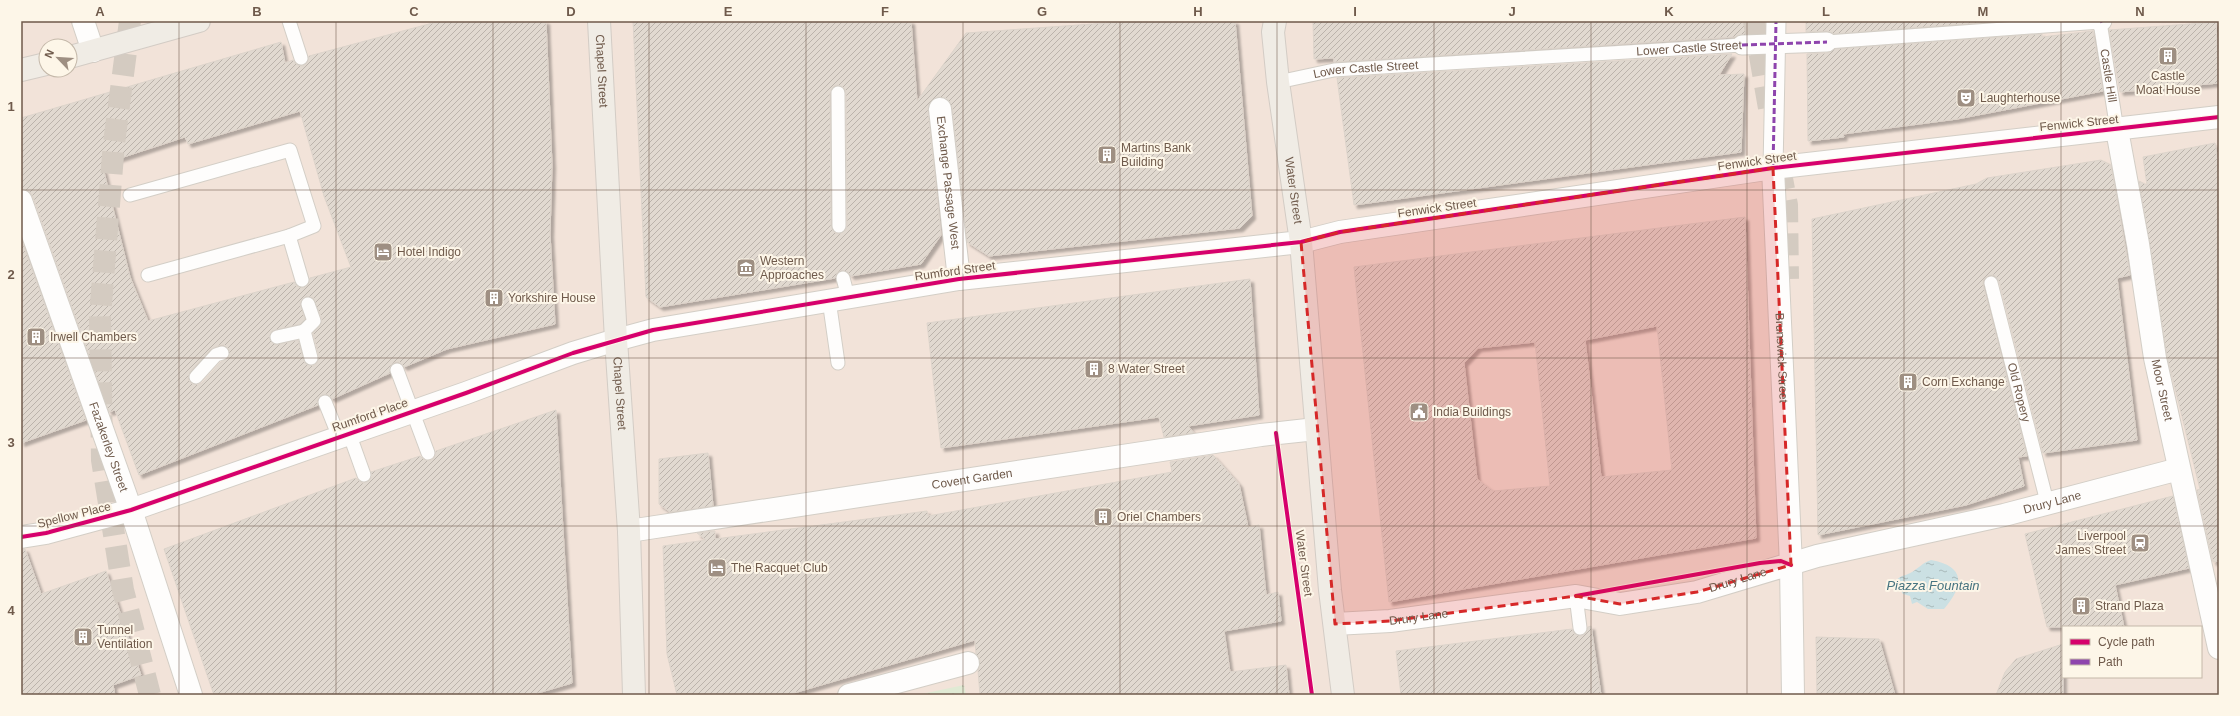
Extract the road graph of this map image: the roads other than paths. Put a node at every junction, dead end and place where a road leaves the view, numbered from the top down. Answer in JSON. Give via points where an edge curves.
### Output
{"nodes":[{"id":1,"x":83,"y":21,"type":"edge"},
{"id":2,"x":199,"y":21,"type":"edge"},
{"id":3,"x":289,"y":21,"type":"edge"},
{"id":4,"x":599,"y":21,"type":"edge"},
{"id":5,"x":1275,"y":21,"type":"edge"},
{"id":6,"x":1776,"y":21,"type":"edge"},
{"id":7,"x":2101,"y":21,"type":"edge"},
{"id":8,"x":1826,"y":42,"type":"joint"},
{"id":9,"x":1776,"y":44,"type":"junction"},
{"id":10,"x":1742,"y":45,"type":"joint"},
{"id":11,"x":93,"y":51,"type":"junction"},
{"id":12,"x":78,"y":55,"type":"edge"},
{"id":13,"x":301,"y":58,"type":"dead end"},
{"id":14,"x":38,"y":66,"type":"edge"},
{"id":15,"x":21,"y":70,"type":"edge"},
{"id":16,"x":1278,"y":82,"type":"junction"},
{"id":17,"x":838,"y":93,"type":"dead end"},
{"id":18,"x":940,"y":109,"type":"dead end"},
{"id":19,"x":2219,"y":117,"type":"edge"},
{"id":20,"x":2117,"y":130,"type":"junction"},
{"id":21,"x":1773,"y":168,"type":"junction"},
{"id":22,"x":130,"y":195,"type":"dead end"},
{"id":23,"x":21,"y":201,"type":"edge"},
{"id":24,"x":839,"y":226,"type":"dead end"},
{"id":25,"x":289,"y":236,"type":"junction"},
{"id":26,"x":1301,"y":242,"type":"junction"},
{"id":27,"x":148,"y":275,"type":"dead end"},
{"id":28,"x":301,"y":276,"type":"dead end"},
{"id":29,"x":959,"y":279,"type":"junction"},
{"id":30,"x":1991,"y":283,"type":"dead end"},
{"id":31,"x":840,"y":292,"type":"junction"},
{"id":32,"x":308,"y":304,"type":"dead end"},
{"id":33,"x":304,"y":331,"type":"junction"},
{"id":34,"x":277,"y":337,"type":"dead end"},
{"id":35,"x":616,"y":340,"type":"junction"},
{"id":36,"x":222,"y":353,"type":"dead end"},
{"id":37,"x":311,"y":358,"type":"dead end"},
{"id":38,"x":838,"y":363,"type":"dead end"},
{"id":39,"x":397,"y":370,"type":"dead end"},
{"id":40,"x":196,"y":377,"type":"dead end"},
{"id":41,"x":325,"y":402,"type":"dead end"},
{"id":42,"x":413,"y":411,"type":"junction"},
{"id":43,"x":1316,"y":429,"type":"junction"},
{"id":44,"x":344,"y":435,"type":"junction"},
{"id":45,"x":428,"y":453,"type":"dead end"},
{"id":46,"x":2179,"y":468,"type":"junction"},
{"id":47,"x":364,"y":475,"type":"dead end"},
{"id":48,"x":2047,"y":502,"type":"junction"},
{"id":49,"x":131,"y":510,"type":"junction"},
{"id":50,"x":629,"y":530,"type":"junction"},
{"id":51,"x":21,"y":537,"type":"edge"},
{"id":52,"x":1791,"y":565,"type":"junction"},
{"id":53,"x":1576,"y":596,"type":"junction"},
{"id":54,"x":1335,"y":624,"type":"junction"},
{"id":55,"x":1580,"y":628,"type":"dead end"},
{"id":56,"x":2219,"y":648,"type":"edge"},
{"id":57,"x":968,"y":662,"type":"dead end"},
{"id":58,"x":191,"y":695,"type":"edge"},
{"id":59,"x":634,"y":695,"type":"edge"},
{"id":60,"x":849,"y":695,"type":"edge"},
{"id":61,"x":1343,"y":695,"type":"edge"},
{"id":62,"x":1793,"y":695,"type":"edge"}],
"edges":[{"from":1,"to":11,"type":"street"},
{"from":2,"to":11,"type":"main road"},
{"from":3,"to":13,"type":"lane"},
{"from":4,"to":35,"type":"main road","name":"Chapel Street"},
{"from":5,"to":16,"type":"main road","name":"Water Street","via":[[1273,32]]},
{"from":6,"to":9,"type":"street","name":"Brunswick Street"},
{"from":7,"to":8,"type":"lane","name":"Lower Castle Street"},
{"from":7,"to":20,"type":"lane","name":"Castle Hill"},
{"from":8,"to":9,"type":"street","name":"Lower Castle Street"},
{"from":9,"to":10,"type":"street","name":"Lower Castle Street"},
{"from":9,"to":21,"type":"street","name":"Brunswick Street"},
{"from":10,"to":16,"type":"lane","name":"Lower Castle Street","via":[[1334,70]]},
{"from":11,"to":12,"type":"main road"},
{"from":14,"to":15,"type":"main road"},
{"from":16,"to":26,"type":"main road","name":"Water Street"},
{"from":17,"to":24,"type":"lane"},
{"from":18,"to":29,"type":"street","name":"Exchange Passage West"},
{"from":19,"to":20,"type":"street","name":"Fenwick Street"},
{"from":20,"to":21,"type":"street","name":"Fenwick Street"},
{"from":20,"to":46,"type":"street","name":"Moor Street","via":[[2155,358]]},
{"from":21,"to":26,"type":"street","name":"Fenwick Street","via":[[1340,232]]},
{"from":21,"to":52,"type":"street","name":"Brunswick Street"},
{"from":22,"to":25,"type":"lane","via":[[290,150],[314,226]]},
{"from":23,"to":49,"type":"street","name":"Fazakerley Street"},
{"from":25,"to":27,"type":"lane"},
{"from":25,"to":28,"type":"lane"},
{"from":26,"to":29,"type":"street","name":"Rumford Street"},
{"from":26,"to":43,"type":"main road","name":"Water Street"},
{"from":29,"to":31,"type":"street","name":"Rumford Street"},
{"from":30,"to":48,"type":"lane","name":"Old Ropery"},
{"from":31,"to":35,"type":"street","name":"Rumford Street","via":[[653,330]]},
{"from":31,"to":38,"type":"lane"},
{"from":32,"to":33,"type":"lane","via":[[314,321]]},
{"from":33,"to":34,"type":"lane"},
{"from":33,"to":37,"type":"lane"},
{"from":35,"to":42,"type":"street","name":"Rumford Place"},
{"from":35,"to":50,"type":"main road","name":"Chapel Street"},
{"from":36,"to":40,"type":"lane","via":[[216,355]]},
{"from":39,"to":42,"type":"lane"},
{"from":41,"to":44,"type":"lane"},
{"from":42,"to":44,"type":"street","name":"Rumford Place"},
{"from":42,"to":45,"type":"lane"},
{"from":43,"to":50,"type":"street","name":"Covent Garden","via":[[1268,434]]},
{"from":43,"to":54,"type":"main road","name":"Water Street"},
{"from":44,"to":47,"type":"lane"},
{"from":44,"to":49,"type":"street","name":"Rumford Place"},
{"from":46,"to":48,"type":"street","name":"Drury Lane"},
{"from":46,"to":56,"type":"street","name":"Moor Street"},
{"from":48,"to":52,"type":"street","name":"Drury Lane","via":[[2004,515],[1817,556]]},
{"from":49,"to":51,"type":"street","name":"Spellow Place","via":[[46,533]]},
{"from":49,"to":58,"type":"street","name":"Fazakerley Street"},
{"from":50,"to":59,"type":"main road","name":"Chapel Street"},
{"from":52,"to":53,"type":"street","name":"Drury Lane","via":[[1697,592],[1620,604]]},
{"from":52,"to":62,"type":"street","name":"Brunswick Street"},
{"from":53,"to":54,"type":"street","name":"Drury Lane","via":[[1390,621]]},
{"from":53,"to":55,"type":"lane"},
{"from":54,"to":61,"type":"main road","name":"Water Street"},
{"from":57,"to":60,"type":"street"}]}
